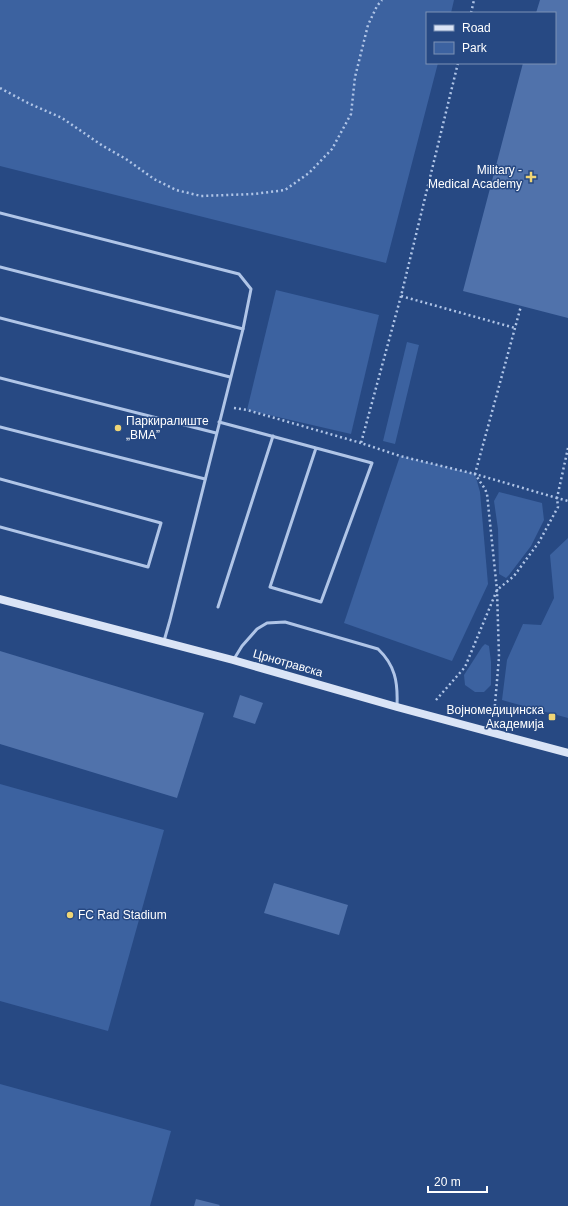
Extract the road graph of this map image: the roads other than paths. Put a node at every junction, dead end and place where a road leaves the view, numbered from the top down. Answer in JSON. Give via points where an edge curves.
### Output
{"nodes":[{"id":1,"x":0,"y":213,"type":"edge"},
{"id":2,"x":0,"y":267,"type":"edge"},
{"id":3,"x":0,"y":318,"type":"edge"},
{"id":4,"x":243,"y":329,"type":"junction"},
{"id":5,"x":230,"y":377,"type":"junction"},
{"id":6,"x":0,"y":378,"type":"edge"},
{"id":7,"x":219,"y":422,"type":"junction"},
{"id":8,"x":0,"y":427,"type":"edge"},
{"id":9,"x":216,"y":433,"type":"junction"},
{"id":10,"x":273,"y":436,"type":"junction"},
{"id":11,"x":316,"y":448,"type":"junction"},
{"id":12,"x":205,"y":479,"type":"junction"},
{"id":13,"x":0,"y":480,"type":"edge"},
{"id":14,"x":0,"y":527,"type":"edge"},
{"id":15,"x":0,"y":599,"type":"edge"},
{"id":16,"x":218,"y":607,"type":"dead end"},
{"id":17,"x":164,"y":641,"type":"junction"},
{"id":18,"x":233,"y":660,"type":"junction"},
{"id":19,"x":397,"y":707,"type":"junction"},
{"id":20,"x":568,"y":753,"type":"edge"}],
"edges":[{"from":1,"to":4,"type":"lane","via":[[239,274],[251,289]]},
{"from":2,"to":4,"type":"lane"},
{"from":3,"to":5,"type":"lane"},
{"from":4,"to":5,"type":"lane"},
{"from":5,"to":7,"type":"lane"},
{"from":6,"to":9,"type":"lane"},
{"from":7,"to":9,"type":"lane"},
{"from":7,"to":10,"type":"lane"},
{"from":8,"to":12,"type":"lane"},
{"from":9,"to":12,"type":"lane"},
{"from":10,"to":11,"type":"lane"},
{"from":10,"to":16,"type":"lane"},
{"from":11,"to":11,"type":"lane","via":[[372,463],[321,602],[270,587]]},
{"from":12,"to":17,"type":"lane"},
{"from":13,"to":14,"type":"lane","via":[[161,523],[148,567]]},
{"from":15,"to":17,"type":"main road","name":"Црнотравска"},
{"from":17,"to":18,"type":"main road","name":"Црнотравска"},
{"from":18,"to":19,"type":"main road","name":"Црнотравска"},
{"from":18,"to":19,"type":"lane","via":[[257,630],[267,624],[285,622],[378,649],[391,664],[398,689]]},
{"from":19,"to":20,"type":"main road","name":"Црнотравска"}]}
